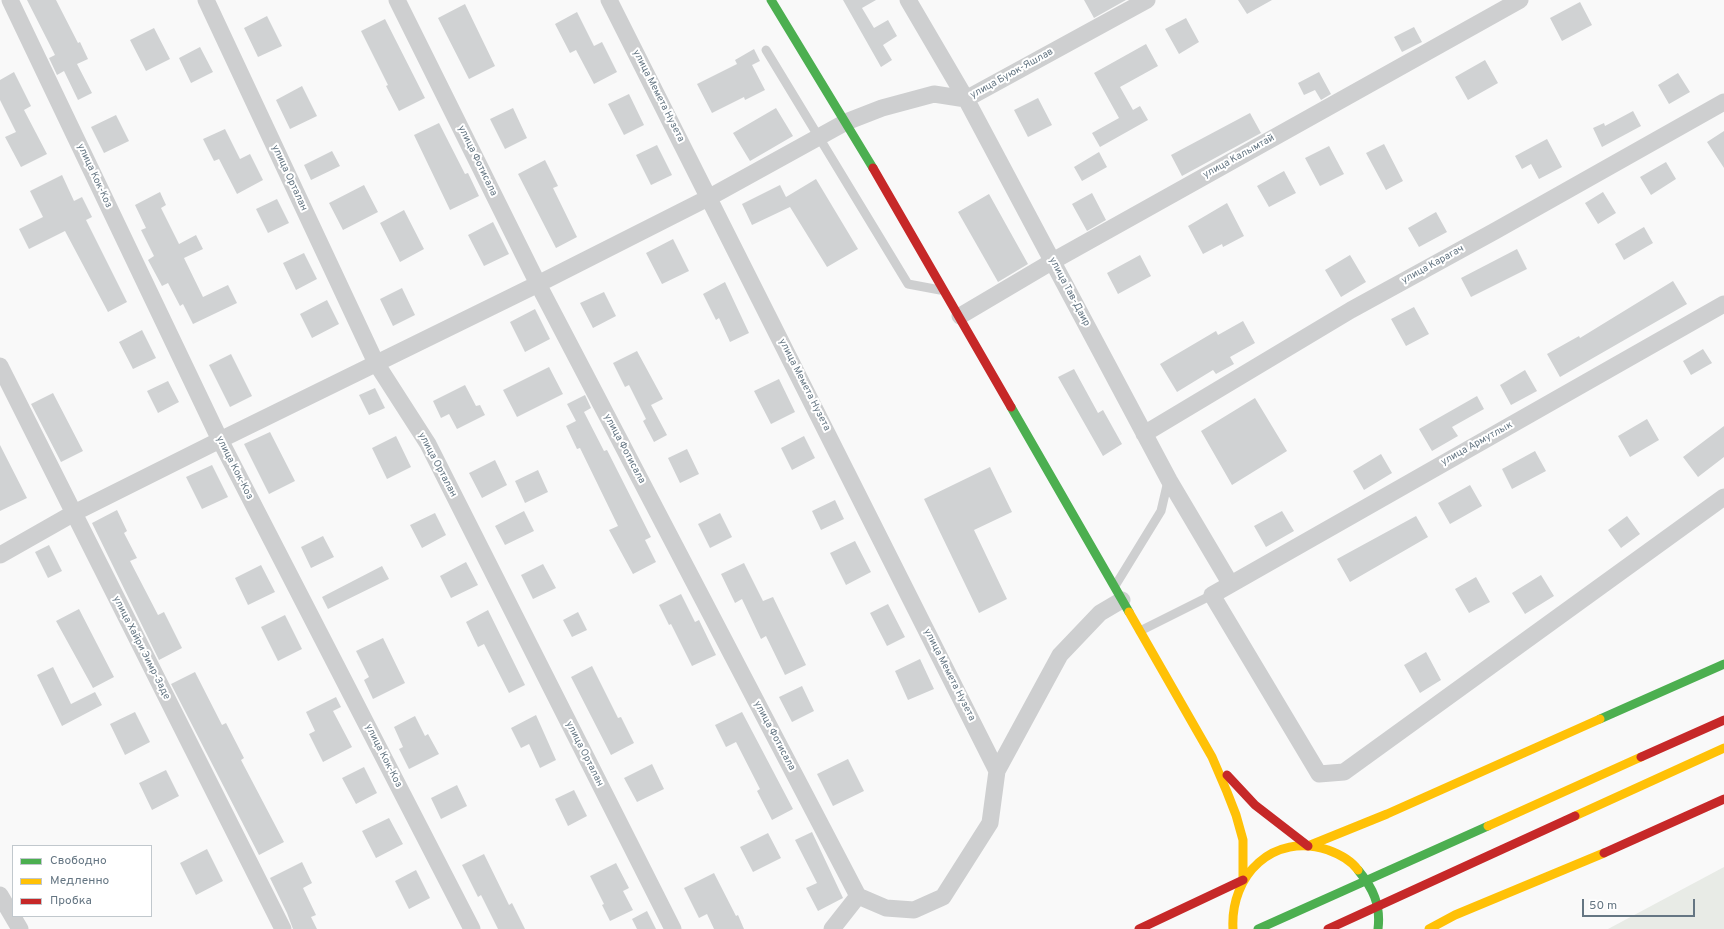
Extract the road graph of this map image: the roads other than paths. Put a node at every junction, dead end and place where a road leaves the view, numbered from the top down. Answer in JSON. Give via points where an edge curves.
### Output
{"nodes":[{"id":1,"x":10,"y":0,"type":"edge"},
{"id":2,"x":206,"y":0,"type":"edge"},
{"id":3,"x":397,"y":0,"type":"edge"},
{"id":4,"x":609,"y":0,"type":"edge"},
{"id":5,"x":772,"y":0,"type":"edge"},
{"id":6,"x":908,"y":0,"type":"edge"},
{"id":7,"x":1147,"y":0,"type":"edge"},
{"id":8,"x":1520,"y":0,"type":"edge"},
{"id":9,"x":766,"y":50,"type":"dead end"},
{"id":10,"x":966,"y":99,"type":"junction"},
{"id":11,"x":1724,"y":102,"type":"edge"},
{"id":12,"x":846,"y":122,"type":"junction"},
{"id":13,"x":818,"y":137,"type":"junction"},
{"id":14,"x":710,"y":197,"type":"junction"},
{"id":15,"x":1053,"y":261,"type":"junction"},
{"id":16,"x":538,"y":284,"type":"junction"},
{"id":17,"x":945,"y":291,"type":"junction"},
{"id":18,"x":1724,"y":304,"type":"edge"},
{"id":19,"x":960,"y":316,"type":"junction"},
{"id":20,"x":376,"y":363,"type":"junction"},
{"id":21,"x":0,"y":366,"type":"edge"},
{"id":22,"x":1144,"y":434,"type":"junction"},
{"id":23,"x":220,"y":440,"type":"junction"},
{"id":24,"x":1169,"y":480,"type":"junction"},
{"id":25,"x":1724,"y":496,"type":"edge"},
{"id":26,"x":74,"y":514,"type":"junction"},
{"id":27,"x":0,"y":555,"type":"edge"},
{"id":28,"x":1230,"y":583,"type":"junction"},
{"id":29,"x":1118,"y":594,"type":"junction"},
{"id":30,"x":1212,"y":595,"type":"junction"},
{"id":31,"x":1140,"y":631,"type":"junction"},
{"id":32,"x":1724,"y":664,"type":"edge"},
{"id":33,"x":1724,"y":720,"type":"edge"},
{"id":34,"x":1724,"y":748,"type":"edge"},
{"id":35,"x":1212,"y":757,"type":"junction"},
{"id":36,"x":997,"y":771,"type":"junction"},
{"id":37,"x":1724,"y":799,"type":"edge"},
{"id":38,"x":1308,"y":846,"type":"junction"},
{"id":39,"x":1243,"y":880,"type":"junction"},
{"id":40,"x":0,"y":895,"type":"edge"},
{"id":41,"x":858,"y":896,"type":"junction"},
{"id":42,"x":12,"y":915,"type":"edge"},
{"id":43,"x":13,"y":917,"type":"edge"},
{"id":44,"x":20,"y":929,"type":"edge"},
{"id":45,"x":283,"y":929,"type":"edge"},
{"id":46,"x":472,"y":929,"type":"edge"},
{"id":47,"x":673,"y":929,"type":"edge"},
{"id":48,"x":832,"y":929,"type":"edge"},
{"id":49,"x":1139,"y":929,"type":"edge"},
{"id":50,"x":1233,"y":929,"type":"edge"},
{"id":51,"x":1258,"y":929,"type":"edge"},
{"id":52,"x":1328,"y":929,"type":"edge"},
{"id":53,"x":1378,"y":929,"type":"edge"},
{"id":54,"x":1429,"y":929,"type":"edge"}],
"edges":[{"from":1,"to":23,"type":"street","name":"улица Кок-Коз"},
{"from":2,"to":20,"type":"street","name":"улица Орталан"},
{"from":3,"to":16,"type":"street","name":"улица Фотисала"},
{"from":4,"to":14,"type":"street","name":"улица Мемета Нузета"},
{"from":5,"to":12,"type":"main road"},
{"from":6,"to":10,"type":"street","name":"улица Тав-Даир"},
{"from":7,"to":10,"type":"street","name":"улица Буюк-Яшлав"},
{"from":8,"to":15,"type":"street","name":"улица Калымтай"},
{"from":9,"to":13,"type":"lane"},
{"from":10,"to":12,"type":"street","name":"улица Буюк-Яшлав","via":[[934,94],[882,108]]},
{"from":10,"to":15,"type":"street","name":"улица Тав-Даир"},
{"from":11,"to":22,"type":"street","name":"улица Карагач","via":[[1351,310]]},
{"from":12,"to":13,"type":"street","name":"улица Буюк-Яшлав"},
{"from":12,"to":17,"type":"main road"},
{"from":13,"to":14,"type":"street","name":"улица Буюк-Яшлав"},
{"from":13,"to":17,"type":"lane","via":[[908,284]]},
{"from":14,"to":16,"type":"street","name":"улица Буюк-Яшлав"},
{"from":14,"to":36,"type":"street","name":"улица Мемета Нузета"},
{"from":15,"to":19,"type":"street","name":"улица Калымтай"},
{"from":15,"to":22,"type":"street","name":"улица Тав-Даир"},
{"from":16,"to":20,"type":"street","name":"улица Буюк-Яшлав"},
{"from":16,"to":41,"type":"street","name":"улица Фотисала"},
{"from":17,"to":19,"type":"main road"},
{"from":18,"to":28,"type":"street","name":"улица Армутлык"},
{"from":19,"to":29,"type":"main road"},
{"from":20,"to":23,"type":"street","name":"улица Буюк-Яшлав"},
{"from":20,"to":47,"type":"street","name":"улица Орталан","via":[[428,444]]},
{"from":21,"to":26,"type":"street","name":"улица Хайри Эимр-Заде"},
{"from":22,"to":24,"type":"street","name":"улица Тав-Даир"},
{"from":23,"to":26,"type":"street","name":"улица Буюк-Яшлав"},
{"from":23,"to":46,"type":"street","name":"улица Кок-Коз"},
{"from":24,"to":28,"type":"street","name":"улица Тав-Даир"},
{"from":24,"to":29,"type":"lane","via":[[1161,511]]},
{"from":25,"to":30,"type":"street","via":[[1344,772],[1319,774]]},
{"from":26,"to":27,"type":"street","name":"улица Буюк-Яшлав"},
{"from":26,"to":45,"type":"street","name":"улица Хайри Эимр-Заде"},
{"from":28,"to":30,"type":"street","name":"улица Армутлык"},
{"from":29,"to":31,"type":"main road"},
{"from":29,"to":36,"type":"street","via":[[1060,655]]},
{"from":30,"to":31,"type":"lane"},
{"from":31,"to":35,"type":"main road"},
{"from":32,"to":38,"type":"main road","via":[[1387,814]]},
{"from":33,"to":51,"type":"main road"},
{"from":34,"to":52,"type":"main road"},
{"from":35,"to":38,"type":"main road","via":[[1240,792],[1262,813]]},
{"from":35,"to":39,"type":"main road","via":[[1239,826],[1244,852]]},
{"from":36,"to":41,"type":"street","via":[[990,823],[943,897],[914,910],[886,908]]},
{"from":37,"to":54,"type":"main road","via":[[1578,865],[1455,915]]},
{"from":38,"to":39,"type":"main road","via":[[1296,846],[1275,852],[1256,864]]},
{"from":38,"to":53,"type":"main road","via":[[1320,846],[1344,855],[1363,872],[1375,893],[1380,918]]},
{"from":39,"to":49,"type":"main road"},
{"from":39,"to":50,"type":"main road","via":[[1232,911]]},
{"from":40,"to":42,"type":"street"},
{"from":41,"to":48,"type":"street"},
{"from":43,"to":44,"type":"street"}]}
